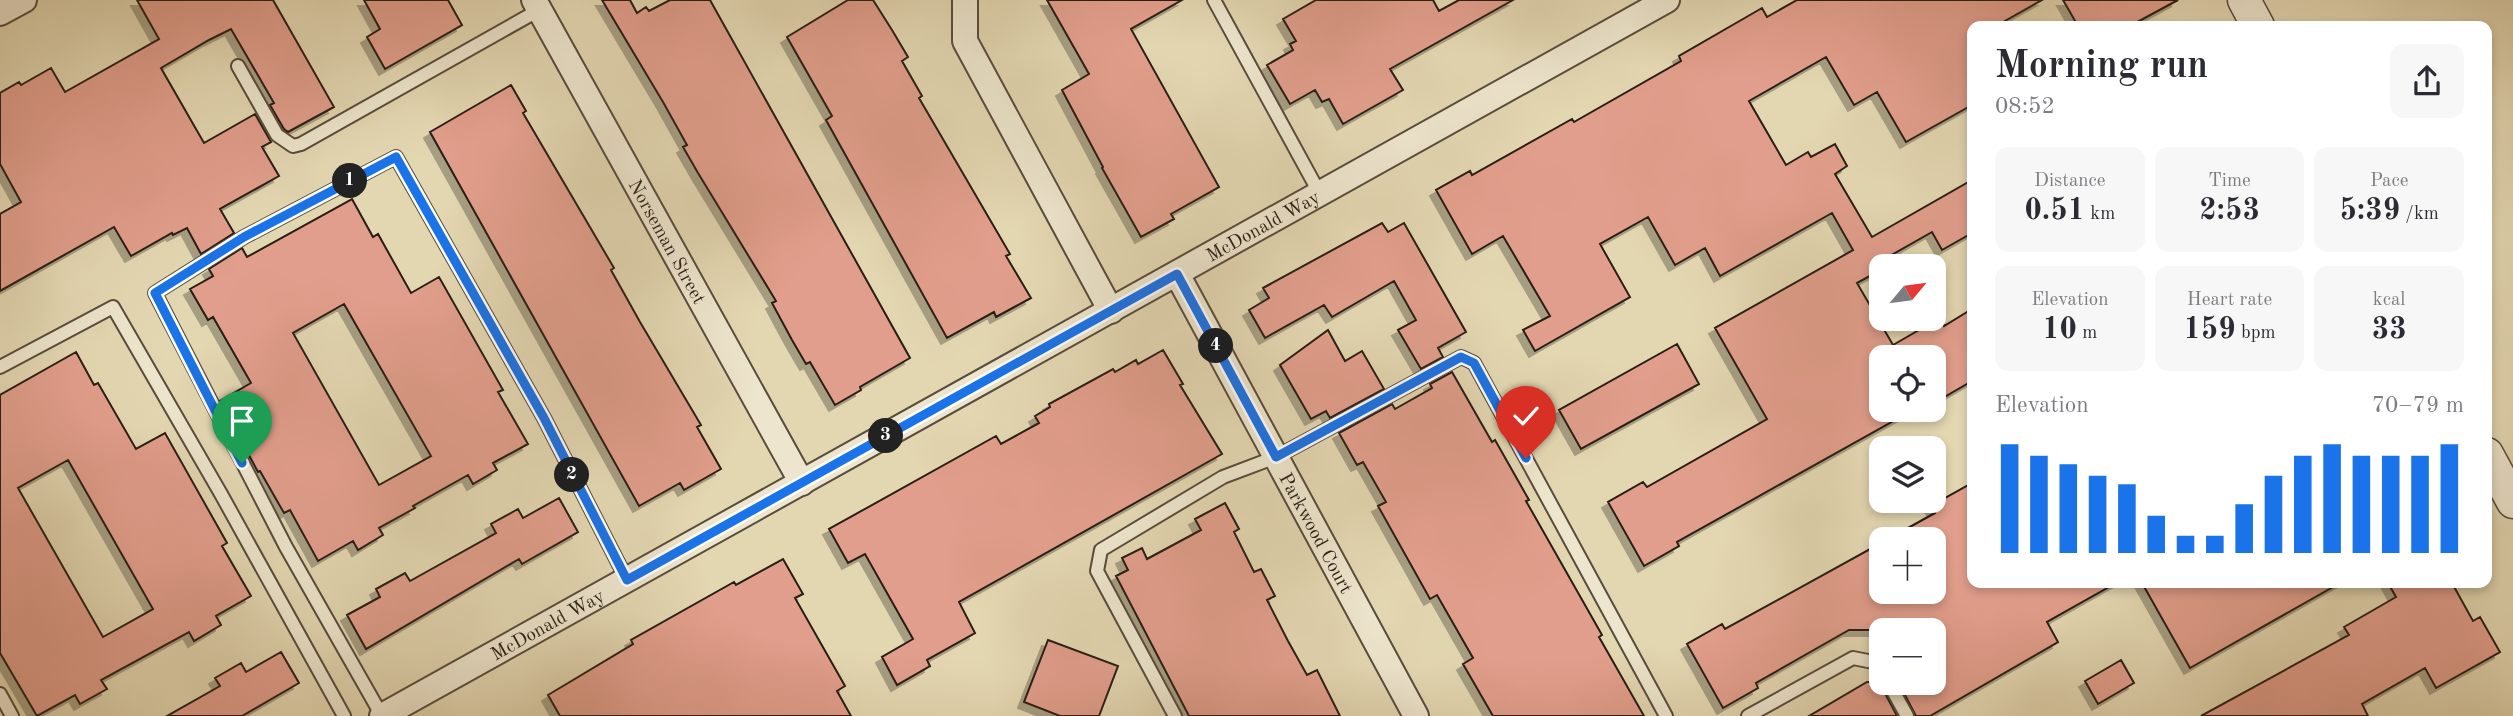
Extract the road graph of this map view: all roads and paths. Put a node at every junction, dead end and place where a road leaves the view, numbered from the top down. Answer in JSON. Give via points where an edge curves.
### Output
{"nodes":[{"id":1,"x":24,"y":0,"type":"edge"},
{"id":2,"x":965,"y":0,"type":"edge"},
{"id":3,"x":1214,"y":0,"type":"edge"},
{"id":4,"x":1667,"y":0,"type":"edge"},
{"id":5,"x":2244,"y":0,"type":"edge"},
{"id":6,"x":536,"y":5,"type":"edge"},
{"id":7,"x":0,"y":13,"type":"edge"},
{"id":8,"x":2255,"y":21,"type":"edge"},
{"id":9,"x":238,"y":66,"type":"dead end"},
{"id":10,"x":1320,"y":194,"type":"junction"},
{"id":11,"x":1177,"y":274,"type":"junction"},
{"id":12,"x":1111,"y":311,"type":"junction"},
{"id":13,"x":0,"y":368,"type":"edge"},
{"id":14,"x":1276,"y":457,"type":"junction"},
{"id":15,"x":2492,"y":463,"type":"edge"},
{"id":16,"x":802,"y":483,"type":"junction"},
{"id":17,"x":2513,"y":502,"type":"edge"},
{"id":18,"x":627,"y":580,"type":"junction"},
{"id":19,"x":1869,"y":661,"type":"edge"},
{"id":20,"x":0,"y":694,"type":"edge"},
{"id":21,"x":1895,"y":695,"type":"edge"},
{"id":22,"x":12,"y":716,"type":"edge"},
{"id":23,"x":344,"y":716,"type":"edge"},
{"id":24,"x":382,"y":716,"type":"edge"},
{"id":25,"x":1175,"y":716,"type":"edge"},
{"id":26,"x":1416,"y":716,"type":"edge"},
{"id":27,"x":1666,"y":716,"type":"edge"},
{"id":28,"x":1748,"y":716,"type":"edge"},
{"id":29,"x":1907,"y":716,"type":"edge"}],
"edges":[{"from":1,"to":7,"type":"street"},
{"from":2,"to":12,"type":"street","via":[[965,41]]},
{"from":3,"to":10,"type":"lane"},
{"from":4,"to":10,"type":"street","name":"McDonald Way"},
{"from":5,"to":8,"type":"street"},
{"from":6,"to":9,"type":"lane","via":[[293,146],[277,135]]},
{"from":6,"to":16,"type":"street","name":"Norseman Street"},
{"from":10,"to":11,"type":"street","name":"McDonald Way"},
{"from":11,"to":12,"type":"street","name":"McDonald Way"},
{"from":11,"to":14,"type":"street","name":"Parkwood Court"},
{"from":12,"to":16,"type":"street","name":"McDonald Way"},
{"from":13,"to":23,"type":"lane","via":[[113,307]]},
{"from":14,"to":25,"type":"lane","via":[[1223,478],[1101,550],[1097,571]]},
{"from":14,"to":26,"type":"street","name":"Parkwood Court"},
{"from":14,"to":27,"type":"lane","via":[[1461,357],[1474,363]]},
{"from":15,"to":17,"type":"street"},
{"from":16,"to":18,"type":"street","name":"McDonald Way"},
{"from":18,"to":24,"type":"street","name":"McDonald Way"},
{"from":18,"to":24,"type":"lane","via":[[544,418],[396,157],[244,237],[155,293],[286,547]]},
{"from":19,"to":28,"type":"lane","via":[[1853,657]]},
{"from":20,"to":22,"type":"lane"},
{"from":21,"to":29,"type":"lane"}]}
